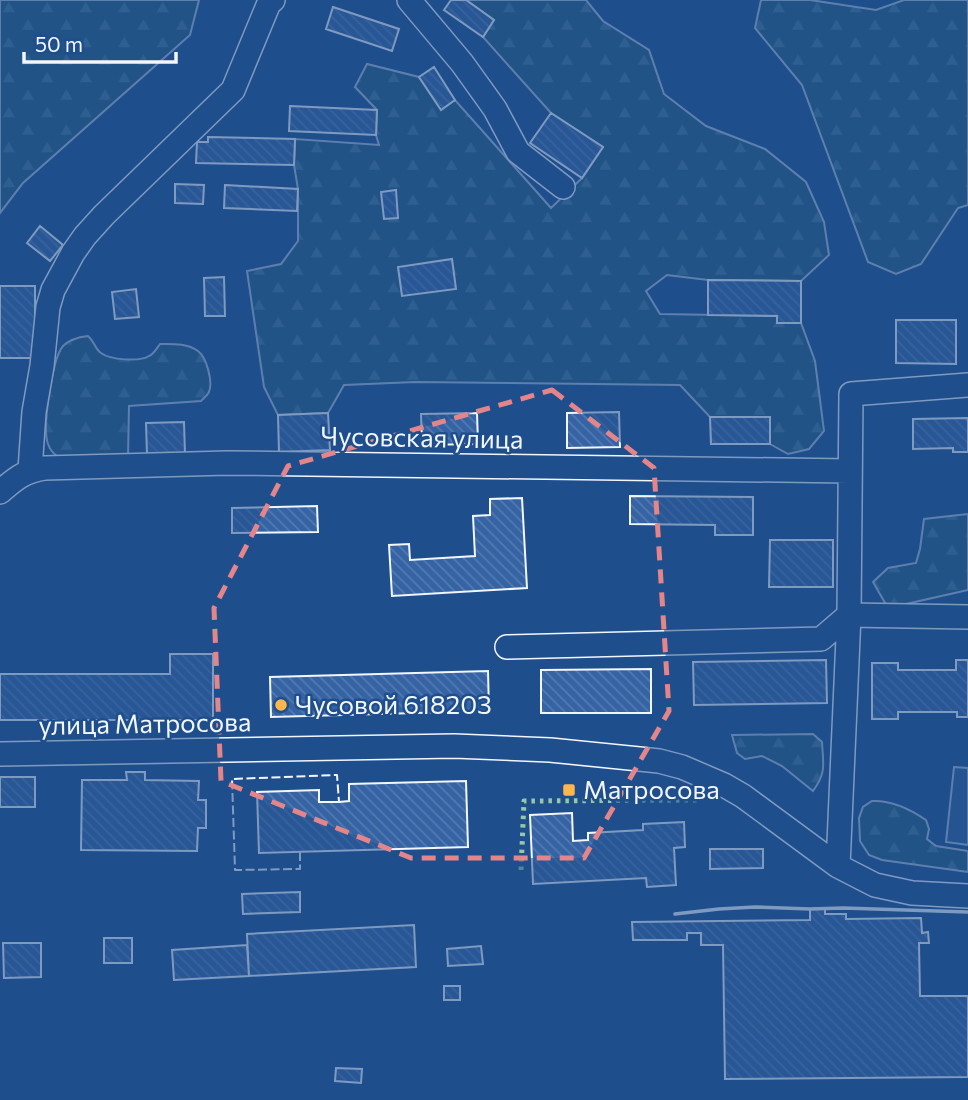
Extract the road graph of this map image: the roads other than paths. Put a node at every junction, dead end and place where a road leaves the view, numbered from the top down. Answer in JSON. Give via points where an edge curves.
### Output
{"nodes":[{"id":1,"x":273,"y":0,"type":"edge"},
{"id":2,"x":409,"y":0,"type":"edge"},
{"id":3,"x":563,"y":187,"type":"dead end"},
{"id":4,"x":968,"y":384,"type":"edge"},
{"id":5,"x":30,"y":470,"type":"junction"},
{"id":6,"x":850,"y":471,"type":"junction"},
{"id":7,"x":0,"y":492,"type":"edge"},
{"id":8,"x":849,"y":615,"type":"junction"},
{"id":9,"x":968,"y":617,"type":"edge"},
{"id":10,"x":507,"y":648,"type":"dead end"},
{"id":11,"x":0,"y":754,"type":"edge"},
{"id":12,"x":838,"y":866,"type":"junction"},
{"id":13,"x":968,"y":896,"type":"edge"}],
"edges":[{"from":1,"to":5,"type":"street","via":[[233,90],[104,215],[61,272],[48,307]]},
{"from":2,"to":3,"type":"street","via":[[495,109],[518,152]]},
{"from":4,"to":6,"type":"street","via":[[851,394]]},
{"from":5,"to":6,"type":"street","name":"Чусовская улица","via":[[227,463]]},
{"from":5,"to":7,"type":"street"},
{"from":6,"to":8,"type":"street"},
{"from":8,"to":9,"type":"street"},
{"from":8,"to":10,"type":"street","via":[[821,639]]},
{"from":8,"to":12,"type":"street"},
{"from":11,"to":12,"type":"street","name":"улица Матросова","via":[[454,746],[659,761],[744,796]]},
{"from":12,"to":13,"type":"street","name":"улица Матросова","via":[[894,890]]}]}
